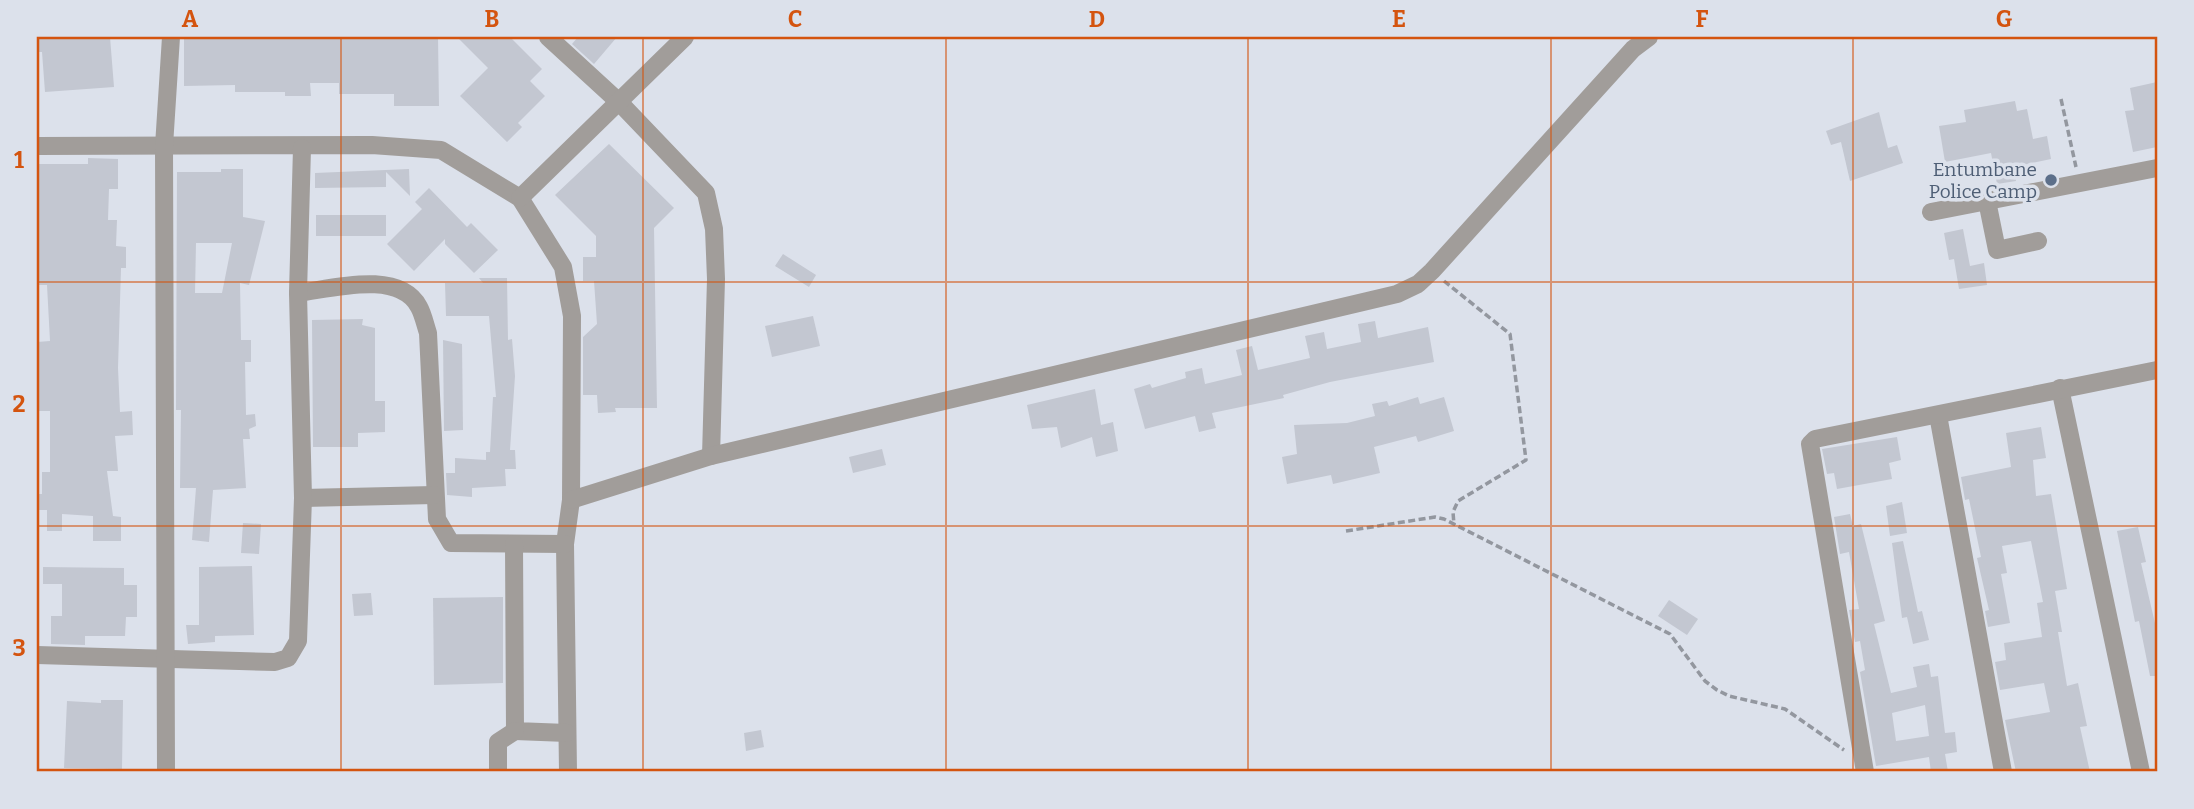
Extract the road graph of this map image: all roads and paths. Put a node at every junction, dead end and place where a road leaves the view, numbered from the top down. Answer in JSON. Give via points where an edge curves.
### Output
{"nodes":[{"id":1,"x":171,"y":37,"type":"edge"},
{"id":2,"x":548,"y":37,"type":"edge"},
{"id":3,"x":685,"y":37,"type":"edge"},
{"id":4,"x":1649,"y":37,"type":"edge"},
{"id":5,"x":2061,"y":99,"type":"dead end"},
{"id":6,"x":620,"y":103,"type":"junction"},
{"id":7,"x":37,"y":146,"type":"edge"},
{"id":8,"x":164,"y":146,"type":"junction"},
{"id":9,"x":302,"y":148,"type":"junction"},
{"id":10,"x":2157,"y":168,"type":"edge"},
{"id":11,"x":2079,"y":183,"type":"junction"},
{"id":12,"x":520,"y":198,"type":"junction"},
{"id":13,"x":1987,"y":201,"type":"junction"},
{"id":14,"x":1931,"y":212,"type":"dead end"},
{"id":15,"x":2038,"y":241,"type":"dead end"},
{"id":16,"x":1432,"y":271,"type":"junction"},
{"id":17,"x":298,"y":293,"type":"junction"},
{"id":18,"x":2157,"y":370,"type":"edge"},
{"id":19,"x":2060,"y":388,"type":"junction"},
{"id":20,"x":1938,"y":415,"type":"junction"},
{"id":21,"x":711,"y":456,"type":"junction"},
{"id":22,"x":434,"y":495,"type":"junction"},
{"id":23,"x":303,"y":498,"type":"junction"},
{"id":24,"x":571,"y":500,"type":"junction"},
{"id":25,"x":1454,"y":525,"type":"junction"},
{"id":26,"x":1346,"y":531,"type":"dead end"},
{"id":27,"x":514,"y":544,"type":"junction"},
{"id":28,"x":565,"y":544,"type":"junction"},
{"id":29,"x":37,"y":655,"type":"edge"},
{"id":30,"x":166,"y":659,"type":"junction"},
{"id":31,"x":515,"y":732,"type":"junction"},
{"id":32,"x":567,"y":733,"type":"junction"},
{"id":33,"x":1864,"y":768,"type":"edge"},
{"id":34,"x":166,"y":772,"type":"edge"},
{"id":35,"x":498,"y":772,"type":"edge"},
{"id":36,"x":568,"y":772,"type":"edge"},
{"id":37,"x":2003,"y":772,"type":"edge"},
{"id":38,"x":2141,"y":772,"type":"edge"}],
"edges":[{"from":1,"to":8,"type":"street"},
{"from":2,"to":6,"type":"street"},
{"from":3,"to":6,"type":"street"},
{"from":4,"to":16,"type":"street","via":[[1633,49]]},
{"from":5,"to":11,"type":"path"},
{"from":6,"to":12,"type":"street"},
{"from":6,"to":21,"type":"street","via":[[695,180],[711,208],[716,279]]},
{"from":7,"to":8,"type":"street"},
{"from":8,"to":9,"type":"street"},
{"from":8,"to":30,"type":"street"},
{"from":9,"to":12,"type":"street","via":[[372,145],[441,150]]},
{"from":9,"to":17,"type":"street"},
{"from":10,"to":11,"type":"street"},
{"from":11,"to":13,"type":"street"},
{"from":12,"to":24,"type":"street","via":[[563,267],[572,316]]},
{"from":13,"to":14,"type":"street"},
{"from":13,"to":15,"type":"street","via":[[1997,250]]},
{"from":16,"to":21,"type":"street","via":[[1398,294]]},
{"from":16,"to":25,"type":"path","via":[[1510,334],[1526,460],[1458,501]]},
{"from":17,"to":22,"type":"street","via":[[380,283],[405,293],[419,305],[428,333]]},
{"from":17,"to":23,"type":"street"},
{"from":18,"to":19,"type":"street"},
{"from":19,"to":20,"type":"street"},
{"from":19,"to":38,"type":"street"},
{"from":20,"to":33,"type":"street","via":[[1815,439],[1810,444]]},
{"from":20,"to":37,"type":"street"},
{"from":21,"to":24,"type":"street"},
{"from":22,"to":23,"type":"street"},
{"from":22,"to":27,"type":"street","via":[[437,519],[451,543]]},
{"from":23,"to":30,"type":"street","via":[[298,641],[288,658],[275,662]]},
{"from":24,"to":28,"type":"street"},
{"from":25,"to":26,"type":"path","via":[[1435,517]]},
{"from":25,"to":33,"type":"path","via":[[1670,634],[1717,690],[1785,709]]},
{"from":27,"to":28,"type":"street"},
{"from":27,"to":31,"type":"street"},
{"from":28,"to":32,"type":"street"},
{"from":29,"to":30,"type":"street"},
{"from":30,"to":34,"type":"street"},
{"from":31,"to":32,"type":"street"},
{"from":31,"to":35,"type":"street","via":[[498,742]]},
{"from":32,"to":36,"type":"street"}]}
